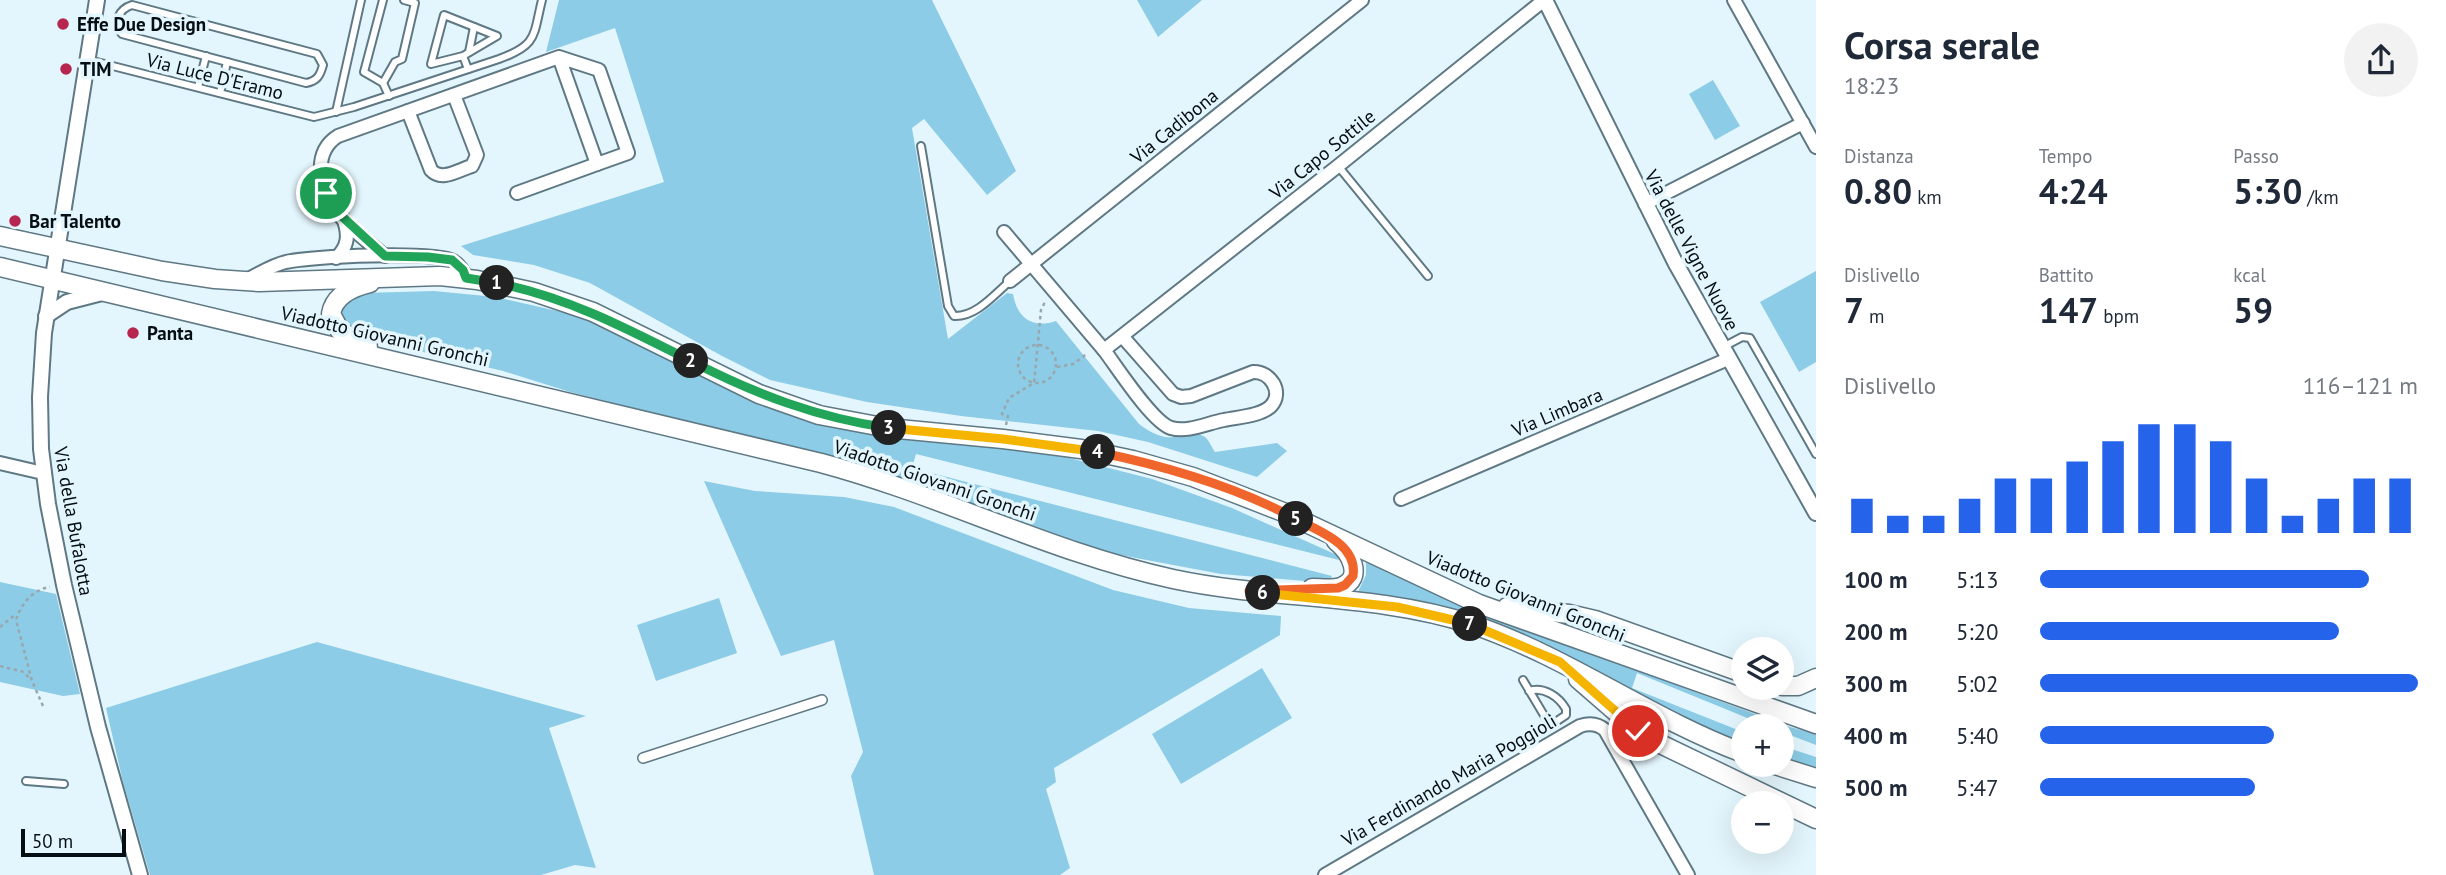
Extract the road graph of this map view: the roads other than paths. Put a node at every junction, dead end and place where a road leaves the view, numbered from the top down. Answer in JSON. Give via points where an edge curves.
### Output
{"nodes":[{"id":1,"x":97,"y":0,"type":"edge"},
{"id":2,"x":361,"y":0,"type":"edge"},
{"id":3,"x":383,"y":0,"type":"edge"},
{"id":4,"x":404,"y":0,"type":"edge"},
{"id":5,"x":542,"y":0,"type":"edge"},
{"id":6,"x":1362,"y":0,"type":"edge"},
{"id":7,"x":1544,"y":0,"type":"edge"},
{"id":8,"x":1734,"y":0,"type":"edge"},
{"id":9,"x":474,"y":27,"type":"junction"},
{"id":10,"x":466,"y":54,"type":"junction"},
{"id":11,"x":206,"y":56,"type":"junction"},
{"id":12,"x":559,"y":57,"type":"junction"},
{"id":13,"x":87,"y":59,"type":"junction"},
{"id":14,"x":227,"y":62,"type":"junction"},
{"id":15,"x":468,"y":69,"type":"junction"},
{"id":16,"x":383,"y":83,"type":"junction"},
{"id":17,"x":198,"y":87,"type":"junction"},
{"id":18,"x":220,"y":93,"type":"junction"},
{"id":19,"x":454,"y":95,"type":"junction"},
{"id":20,"x":389,"y":96,"type":"junction"},
{"id":21,"x":408,"y":111,"type":"junction"},
{"id":22,"x":336,"y":112,"type":"junction"},
{"id":23,"x":1803,"y":123,"type":"junction"},
{"id":24,"x":921,"y":146,"type":"dead end"},
{"id":25,"x":1816,"y":146,"type":"edge"},
{"id":26,"x":597,"y":164,"type":"junction"},
{"id":27,"x":1338,"y":166,"type":"junction"},
{"id":28,"x":517,"y":193,"type":"dead end"},
{"id":29,"x":1645,"y":204,"type":"junction"},
{"id":30,"x":343,"y":218,"type":"junction"},
{"id":31,"x":1004,"y":232,"type":"dead end"},
{"id":32,"x":0,"y":236,"type":"edge"},
{"id":33,"x":58,"y":249,"type":"junction"},
{"id":34,"x":385,"y":256,"type":"junction"},
{"id":35,"x":336,"y":258,"type":"junction"},
{"id":36,"x":1031,"y":264,"type":"junction"},
{"id":37,"x":0,"y":267,"type":"edge"},
{"id":38,"x":411,"y":276,"type":"junction"},
{"id":39,"x":1428,"y":276,"type":"dead end"},
{"id":40,"x":466,"y":278,"type":"junction"},
{"id":41,"x":53,"y":280,"type":"junction"},
{"id":42,"x":243,"y":281,"type":"junction"},
{"id":43,"x":1010,"y":281,"type":"joint"},
{"id":44,"x":106,"y":292,"type":"junction"},
{"id":45,"x":46,"y":316,"type":"junction"},
{"id":46,"x":1122,"y":336,"type":"junction"},
{"id":47,"x":1102,"y":347,"type":"junction"},
{"id":48,"x":1725,"y":353,"type":"junction"},
{"id":49,"x":428,"y":368,"type":"junction"},
{"id":50,"x":1816,"y":454,"type":"edge"},
{"id":51,"x":0,"y":463,"type":"edge"},
{"id":52,"x":43,"y":474,"type":"junction"},
{"id":53,"x":1401,"y":499,"type":"dead end"},
{"id":54,"x":1283,"y":512,"type":"junction"},
{"id":55,"x":1816,"y":513,"type":"edge"},
{"id":56,"x":1249,"y":591,"type":"junction"},
{"id":57,"x":1479,"y":604,"type":"junction"},
{"id":58,"x":1560,"y":662,"type":"junction"},
{"id":59,"x":1731,"y":669,"type":"edge"},
{"id":60,"x":1816,"y":678,"type":"edge"},
{"id":61,"x":1523,"y":680,"type":"dead end"},
{"id":62,"x":1794,"y":687,"type":"edge"},
{"id":63,"x":1529,"y":691,"type":"junction"},
{"id":64,"x":822,"y":700,"type":"dead end"},
{"id":65,"x":1559,"y":720,"type":"junction"},
{"id":66,"x":1816,"y":724,"type":"edge"},
{"id":67,"x":1568,"y":733,"type":"junction"},
{"id":68,"x":1731,"y":748,"type":"edge"},
{"id":69,"x":643,"y":758,"type":"dead end"},
{"id":70,"x":1794,"y":771,"type":"edge"},
{"id":71,"x":1816,"y":778,"type":"edge"},
{"id":72,"x":26,"y":781,"type":"dead end"},
{"id":73,"x":64,"y":784,"type":"dead end"},
{"id":74,"x":1816,"y":818,"type":"edge"},
{"id":75,"x":140,"y":875,"type":"edge"},
{"id":76,"x":1325,"y":875,"type":"edge"},
{"id":77,"x":1688,"y":875,"type":"edge"}],
"edges":[{"from":1,"to":13,"type":"street","name":"Via della Bufalotta"},
{"from":2,"to":22,"type":"lane"},
{"from":3,"to":16,"type":"lane","via":[[364,72]]},
{"from":4,"to":16,"type":"lane","via":[[415,3],[402,59]]},
{"from":5,"to":15,"type":"lane","name":"Via Luce D'Eramo","via":[[533,39],[507,56]]},
{"from":6,"to":36,"type":"street","name":"Via Cadibona"},
{"from":7,"to":27,"type":"street","name":"Via Capo Sottile"},
{"from":7,"to":29,"type":"street","name":"Via delle Vigne Nuove"},
{"from":8,"to":23,"type":"street"},
{"from":9,"to":10,"type":"lane"},
{"from":9,"to":10,"type":"lane","via":[[497,36]]},
{"from":9,"to":10,"type":"lane","via":[[444,15],[430,64]]},
{"from":10,"to":15,"type":"lane"},
{"from":11,"to":14,"type":"lane"},
{"from":11,"to":14,"type":"lane","via":[[122,34],[118,17],[132,5],[317,54],[323,65],[315,81],[306,83]]},
{"from":11,"to":17,"type":"lane"},
{"from":12,"to":19,"type":"street"},
{"from":12,"to":26,"type":"street"},
{"from":12,"to":26,"type":"street","via":[[599,70],[628,153]]},
{"from":13,"to":17,"type":"lane","name":"Via Luce D'Eramo"},
{"from":13,"to":33,"type":"street","name":"Via della Bufalotta"},
{"from":14,"to":18,"type":"lane"},
{"from":15,"to":20,"type":"lane","name":"Via Luce D'Eramo"},
{"from":16,"to":20,"type":"lane"},
{"from":17,"to":18,"type":"lane","name":"Via Luce D'Eramo"},
{"from":18,"to":22,"type":"lane","name":"Via Luce D'Eramo","via":[[314,117]]},
{"from":19,"to":21,"type":"street"},
{"from":19,"to":21,"type":"street","via":[[477,155],[472,166],[441,177],[431,170]]},
{"from":20,"to":22,"type":"lane","name":"Via Luce D'Eramo"},
{"from":21,"to":30,"type":"street","via":[[338,136],[327,145],[320,168],[329,200]]},
{"from":23,"to":25,"type":"street"},
{"from":23,"to":29,"type":"street"},
{"from":24,"to":43,"type":"lane","via":[[948,306],[954,316],[973,312]]},
{"from":26,"to":28,"type":"street"},
{"from":27,"to":39,"type":"lane"},
{"from":27,"to":46,"type":"street","name":"Via Capo Sottile"},
{"from":29,"to":48,"type":"street","name":"Via delle Vigne Nuove"},
{"from":30,"to":34,"type":"street"},
{"from":30,"to":35,"type":"street","via":[[347,242]]},
{"from":31,"to":36,"type":"street"},
{"from":32,"to":33,"type":"main road","name":"Viadotto Giovanni Gronchi"},
{"from":33,"to":41,"type":"street","name":"Via della Bufalotta"},
{"from":33,"to":42,"type":"main road","name":"Viadotto Giovanni Gronchi","via":[[162,271]]},
{"from":34,"to":35,"type":"street","name":"Viadotto Giovanni Gronchi"},
{"from":34,"to":40,"type":"street","name":"Viadotto Giovanni Gronchi","via":[[452,260]]},
{"from":35,"to":42,"type":"street","name":"Viadotto Giovanni Gronchi","via":[[282,262]]},
{"from":36,"to":43,"type":"street","name":"Via Cadibona"},
{"from":36,"to":47,"type":"street"},
{"from":37,"to":41,"type":"main road","name":"Viadotto Giovanni Gronchi"},
{"from":38,"to":40,"type":"main road","name":"Viadotto Giovanni Gronchi"},
{"from":38,"to":42,"type":"main road","name":"Viadotto Giovanni Gronchi"},
{"from":38,"to":49,"type":"main road","via":[[352,289],[337,300],[331,314],[340,331],[354,340]]},
{"from":40,"to":54,"type":"main road","name":"Viadotto Giovanni Gronchi","via":[[569,302],[747,389],[810,412],[888,428],[1098,452],[1212,484]]},
{"from":41,"to":44,"type":"main road","name":"Viadotto Giovanni Gronchi"},
{"from":41,"to":45,"type":"street","name":"Via della Bufalotta"},
{"from":44,"to":45,"type":"street","via":[[67,302]]},
{"from":44,"to":49,"type":"main road","name":"Viadotto Giovanni Gronchi"},
{"from":45,"to":52,"type":"street","name":"Via della Bufalotta","via":[[40,381]]},
{"from":46,"to":47,"type":"street","name":"Via Capo Sottile"},
{"from":46,"to":47,"type":"street","via":[[1176,396],[1191,396],[1261,372],[1273,383],[1276,397],[1261,412],[1169,428]]},
{"from":48,"to":50,"type":"lane","via":[[1742,337],[1750,338]]},
{"from":48,"to":53,"type":"street","name":"Via Limbara"},
{"from":48,"to":55,"type":"street","name":"Via delle Vigne Nuove"},
{"from":49,"to":56,"type":"main road","name":"Viadotto Giovanni Gronchi","via":[[836,467],[1119,565]]},
{"from":51,"to":52,"type":"street"},
{"from":52,"to":75,"type":"street","name":"Via della Bufalotta","via":[[100,734]]},
{"from":54,"to":56,"type":"main road","via":[[1338,542],[1351,558],[1353,576],[1338,588]]},
{"from":54,"to":57,"type":"main road","name":"Viadotto Giovanni Gronchi"},
{"from":56,"to":58,"type":"main road","name":"Viadotto Giovanni Gronchi","via":[[1432,614],[1483,628]]},
{"from":57,"to":59,"type":"main road","via":[[1595,620]]},
{"from":57,"to":66,"type":"main road","name":"Viadotto Giovanni Gronchi"},
{"from":58,"to":68,"type":"main road","name":"Viadotto Giovanni Gronchi"},
{"from":58,"to":74,"type":"main road","via":[[1648,738]]},
{"from":60,"to":62,"type":"main road"},
{"from":61,"to":63,"type":"lane"},
{"from":63,"to":65,"type":"lane","via":[[1548,722]]},
{"from":63,"to":65,"type":"lane","via":[[1541,690],[1558,698],[1567,713]]},
{"from":64,"to":69,"type":"street"},
{"from":65,"to":67,"type":"lane"},
{"from":67,"to":76,"type":"street","name":"Via Ferdinando Maria Poggioli"},
{"from":67,"to":77,"type":"street","name":"Via Ferdinando Maria Poggioli","via":[[1594,724],[1605,730]]},
{"from":70,"to":71,"type":"main road"},
{"from":72,"to":73,"type":"lane"}]}
